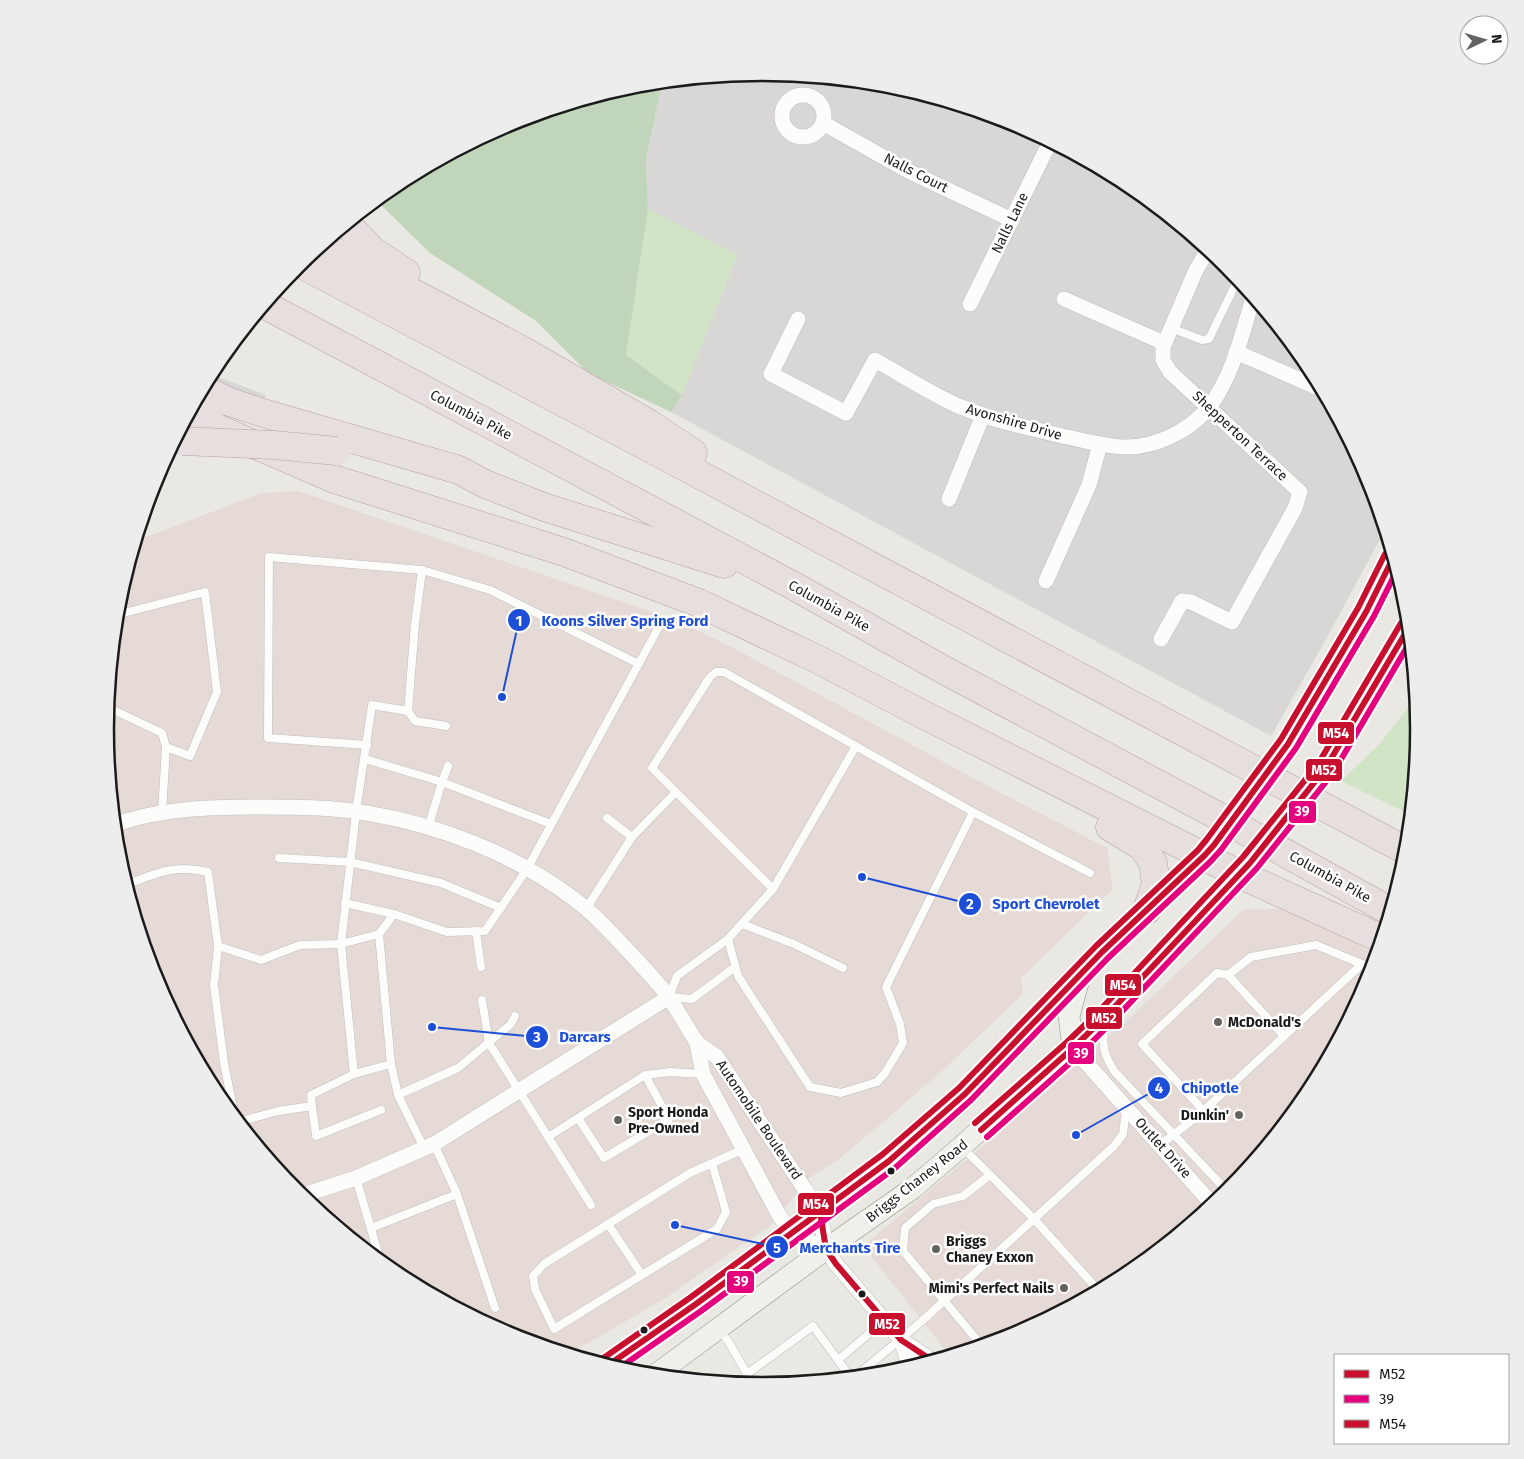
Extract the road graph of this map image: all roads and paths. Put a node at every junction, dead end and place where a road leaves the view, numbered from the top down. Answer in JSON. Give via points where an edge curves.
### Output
{"nodes":[{"id":1,"x":823,"y":123,"type":"dead end"},
{"id":2,"x":1047,"y":147,"type":"edge"},
{"id":3,"x":1012,"y":220,"type":"junction"},
{"id":4,"x":351,"y":228,"type":"edge"},
{"id":5,"x":328,"y":248,"type":"edge"},
{"id":6,"x":1204,"y":256,"type":"edge"},
{"id":7,"x":308,"y":268,"type":"edge"},
{"id":8,"x":1234,"y":286,"type":"edge"},
{"id":9,"x":1064,"y":300,"type":"dead end"},
{"id":10,"x":970,"y":304,"type":"dead end"},
{"id":11,"x":1252,"y":305,"type":"edge"},
{"id":12,"x":270,"y":308,"type":"edge"},
{"id":13,"x":798,"y":319,"type":"dead end"},
{"id":14,"x":1171,"y":328,"type":"junction"},
{"id":15,"x":1164,"y":344,"type":"junction"},
{"id":16,"x":522,"y":350,"type":"junction"},
{"id":17,"x":1236,"y":352,"type":"junction"},
{"id":18,"x":1310,"y":384,"type":"edge"},
{"id":19,"x":209,"y":392,"type":"edge"},
{"id":20,"x":1209,"y":407,"type":"junction"},
{"id":21,"x":196,"y":414,"type":"edge"},
{"id":22,"x":983,"y":416,"type":"junction"},
{"id":23,"x":182,"y":441,"type":"edge"},
{"id":24,"x":1100,"y":444,"type":"junction"},
{"id":25,"x":485,"y":484,"type":"junction"},
{"id":26,"x":949,"y":499,"type":"dead end"},
{"id":27,"x":842,"y":550,"type":"junction"},
{"id":28,"x":1389,"y":566,"type":"edge"},
{"id":29,"x":422,"y":570,"type":"junction"},
{"id":30,"x":1046,"y":582,"type":"dead end"},
{"id":31,"x":794,"y":586,"type":"junction"},
{"id":32,"x":124,"y":613,"type":"edge"},
{"id":33,"x":661,"y":623,"type":"dead end"},
{"id":34,"x":1404,"y":636,"type":"edge"},
{"id":35,"x":1161,"y":639,"type":"dead end"},
{"id":36,"x":639,"y":664,"type":"junction"},
{"id":37,"x":114,"y":711,"type":"edge"},
{"id":38,"x":408,"y":711,"type":"junction"},
{"id":39,"x":924,"y":716,"type":"junction"},
{"id":40,"x":446,"y":726,"type":"dead end"},
{"id":41,"x":367,"y":745,"type":"junction"},
{"id":42,"x":856,"y":746,"type":"junction"},
{"id":43,"x":166,"y":747,"type":"junction"},
{"id":44,"x":365,"y":759,"type":"junction"},
{"id":45,"x":448,"y":766,"type":"dead end"},
{"id":46,"x":442,"y":782,"type":"junction"},
{"id":47,"x":676,"y":792,"type":"junction"},
{"id":48,"x":162,"y":812,"type":"junction"},
{"id":49,"x":356,"y":812,"type":"junction"},
{"id":50,"x":973,"y":812,"type":"junction"},
{"id":51,"x":607,"y":818,"type":"dead end"},
{"id":52,"x":121,"y":823,"type":"edge"},
{"id":53,"x":551,"y":824,"type":"junction"},
{"id":54,"x":428,"y":828,"type":"junction"},
{"id":55,"x":632,"y":837,"type":"junction"},
{"id":56,"x":1400,"y":846,"type":"edge"},
{"id":57,"x":1209,"y":850,"type":"junction"},
{"id":58,"x":279,"y":858,"type":"dead end"},
{"id":59,"x":350,"y":862,"type":"junction"},
{"id":60,"x":527,"y":869,"type":"junction"},
{"id":61,"x":1244,"y":869,"type":"junction"},
{"id":62,"x":1090,"y":873,"type":"dead end"},
{"id":63,"x":132,"y":882,"type":"edge"},
{"id":64,"x":773,"y":889,"type":"junction"},
{"id":65,"x":345,"y":902,"type":"junction"},
{"id":66,"x":500,"y":908,"type":"junction"},
{"id":67,"x":1385,"y":908,"type":"edge"},
{"id":68,"x":586,"y":909,"type":"junction"},
{"id":69,"x":1147,"y":910,"type":"junction"},
{"id":70,"x":394,"y":914,"type":"junction"},
{"id":71,"x":742,"y":924,"type":"junction"},
{"id":72,"x":476,"y":931,"type":"junction"},
{"id":73,"x":379,"y":934,"type":"junction"},
{"id":74,"x":1377,"y":936,"type":"edge"},
{"id":75,"x":728,"y":940,"type":"junction"},
{"id":76,"x":341,"y":944,"type":"junction"},
{"id":77,"x":218,"y":946,"type":"junction"},
{"id":78,"x":1362,"y":964,"type":"junction"},
{"id":79,"x":1365,"y":966,"type":"edge"},
{"id":80,"x":481,"y":967,"type":"dead end"},
{"id":81,"x":735,"y":967,"type":"junction"},
{"id":82,"x":843,"y":968,"type":"dead end"},
{"id":83,"x":1081,"y":973,"type":"junction"},
{"id":84,"x":1228,"y":975,"type":"junction"},
{"id":85,"x":877,"y":984,"type":"dead end"},
{"id":86,"x":886,"y":987,"type":"junction"},
{"id":87,"x":669,"y":997,"type":"junction"},
{"id":88,"x":482,"y":1000,"type":"dead end"},
{"id":89,"x":515,"y":1016,"type":"dead end"},
{"id":90,"x":1106,"y":1016,"type":"junction"},
{"id":91,"x":1284,"y":1036,"type":"junction"},
{"id":92,"x":489,"y":1043,"type":"junction"},
{"id":93,"x":697,"y":1043,"type":"junction"},
{"id":94,"x":1073,"y":1048,"type":"junction"},
{"id":95,"x":391,"y":1064,"type":"junction"},
{"id":96,"x":354,"y":1074,"type":"junction"},
{"id":97,"x":704,"y":1074,"type":"junction"},
{"id":98,"x":645,"y":1075,"type":"junction"},
{"id":99,"x":519,"y":1091,"type":"junction"},
{"id":100,"x":398,"y":1095,"type":"junction"},
{"id":101,"x":233,"y":1103,"type":"edge"},
{"id":102,"x":312,"y":1106,"type":"junction"},
{"id":103,"x":1127,"y":1108,"type":"junction"},
{"id":104,"x":381,"y":1110,"type":"dead end"},
{"id":105,"x":1203,"y":1110,"type":"junction"},
{"id":106,"x":578,"y":1118,"type":"junction"},
{"id":107,"x":245,"y":1120,"type":"edge"},
{"id":108,"x":1173,"y":1134,"type":"junction"},
{"id":109,"x":548,"y":1137,"type":"junction"},
{"id":110,"x":1160,"y":1145,"type":"junction"},
{"id":111,"x":429,"y":1146,"type":"junction"},
{"id":112,"x":962,"y":1146,"type":"junction"},
{"id":113,"x":744,"y":1149,"type":"junction"},
{"id":114,"x":712,"y":1163,"type":"junction"},
{"id":115,"x":990,"y":1175,"type":"junction"},
{"id":116,"x":356,"y":1178,"type":"junction"},
{"id":117,"x":1222,"y":1186,"type":"edge"},
{"id":118,"x":309,"y":1193,"type":"edge"},
{"id":119,"x":457,"y":1194,"type":"junction"},
{"id":120,"x":1208,"y":1199,"type":"edge"},
{"id":121,"x":591,"y":1205,"type":"dead end"},
{"id":122,"x":820,"y":1212,"type":"junction"},
{"id":123,"x":1034,"y":1219,"type":"junction"},
{"id":124,"x":608,"y":1224,"type":"junction"},
{"id":125,"x":371,"y":1228,"type":"junction"},
{"id":126,"x":792,"y":1232,"type":"junction"},
{"id":127,"x":826,"y":1249,"type":"junction"},
{"id":128,"x":378,"y":1252,"type":"edge"},
{"id":129,"x":642,"y":1275,"type":"junction"},
{"id":130,"x":1094,"y":1286,"type":"edge"},
{"id":131,"x":944,"y":1301,"type":"junction"},
{"id":132,"x":495,"y":1308,"type":"dead end"},
{"id":133,"x":885,"y":1320,"type":"junction"},
{"id":134,"x":719,"y":1329,"type":"junction"},
{"id":135,"x":901,"y":1340,"type":"junction"},
{"id":136,"x":977,"y":1340,"type":"edge"},
{"id":137,"x":927,"y":1357,"type":"edge"},
{"id":138,"x":615,"y":1360,"type":"edge"},
{"id":139,"x":838,"y":1360,"type":"junction"},
{"id":140,"x":908,"y":1361,"type":"edge"},
{"id":141,"x":865,"y":1369,"type":"edge"},
{"id":142,"x":663,"y":1370,"type":"edge"},
{"id":143,"x":847,"y":1372,"type":"edge"},
{"id":144,"x":747,"y":1374,"type":"junction"},
{"id":145,"x":748,"y":1377,"type":"edge"}],
"edges":[{"from":1,"to":3,"type":"street","name":"Nalls Court","via":[[908,171]]},
{"from":2,"to":3,"type":"street","name":"Nalls Lane"},
{"from":3,"to":10,"type":"street","name":"Nalls Lane"},
{"from":4,"to":16,"type":"highway","via":[[373,251]]},
{"from":5,"to":16,"type":"highway"},
{"from":6,"to":14,"type":"street"},
{"from":7,"to":27,"type":"highway"},
{"from":8,"to":14,"type":"lane","via":[[1209,339],[1202,340]]},
{"from":9,"to":15,"type":"street"},
{"from":11,"to":17,"type":"street","name":"Avonshire Drive"},
{"from":12,"to":31,"type":"highway","name":"Columbia Pike"},
{"from":13,"to":22,"type":"street","name":"Avonshire Drive","via":[[771,374],[846,413],[875,360]]},
{"from":14,"to":15,"type":"street"},
{"from":15,"to":20,"type":"street","name":"Shepperton Terrace","via":[[1163,360],[1170,372]]},
{"from":16,"to":27,"type":"highway","via":[[648,423]]},
{"from":17,"to":18,"type":"street"},
{"from":17,"to":20,"type":"street","name":"Avonshire Drive","via":[[1224,383]]},
{"from":19,"to":25,"type":"highway","via":[[227,401],[459,470]]},
{"from":20,"to":24,"type":"street","name":"Avonshire Drive","via":[[1173,436],[1128,447]]},
{"from":20,"to":35,"type":"street","name":"Shepperton Terrace","via":[[1300,492],[1295,508],[1232,622],[1192,602],[1182,601]]},
{"from":21,"to":39,"type":"highway","via":[[219,430],[334,479],[564,552],[699,603],[819,660]]},
{"from":22,"to":24,"type":"street","name":"Avonshire Drive"},
{"from":22,"to":26,"type":"street"},
{"from":23,"to":25,"type":"highway","bridge":true,"via":[[337,451]]},
{"from":24,"to":30,"type":"street","via":[[1089,485]]},
{"from":25,"to":31,"type":"highway","via":[[544,507]]},
{"from":27,"to":56,"type":"highway"},
{"from":28,"to":57,"type":"main road","bridge":true,"via":[[1366,612],[1288,744]]},
{"from":29,"to":36,"type":"lane","via":[[490,590]]},
{"from":29,"to":38,"type":"lane"},
{"from":29,"to":41,"type":"lane","via":[[269,557],[268,738]]},
{"from":31,"to":67,"type":"highway","name":"Columbia Pike"},
{"from":32,"to":43,"type":"lane","via":[[206,592],[217,692],[190,756]]},
{"from":33,"to":36,"type":"lane"},
{"from":34,"to":61,"type":"main road","name":"Briggs Chaney Road","bridge":true,"via":[[1325,768]]},
{"from":36,"to":53,"type":"lane"},
{"from":37,"to":43,"type":"lane","via":[[162,733]]},
{"from":38,"to":40,"type":"lane","via":[[415,721]]},
{"from":38,"to":41,"type":"lane","via":[[372,706]]},
{"from":39,"to":57,"type":"highway"},
{"from":39,"to":69,"type":"highway","via":[[1143,847],[1154,863],[1156,884]]},
{"from":41,"to":44,"type":"lane"},
{"from":42,"to":47,"type":"lane","via":[[724,672],[716,672],[652,768]]},
{"from":42,"to":50,"type":"lane"},
{"from":42,"to":64,"type":"lane"},
{"from":43,"to":48,"type":"lane"},
{"from":44,"to":46,"type":"lane"},
{"from":44,"to":49,"type":"lane"},
{"from":45,"to":46,"type":"lane"},
{"from":46,"to":53,"type":"lane"},
{"from":46,"to":54,"type":"lane"},
{"from":47,"to":55,"type":"lane"},
{"from":47,"to":64,"type":"lane"},
{"from":48,"to":49,"type":"street","name":"Automobile Boulevard","via":[[229,807],[311,807]]},
{"from":48,"to":52,"type":"street","name":"Automobile Boulevard"},
{"from":49,"to":54,"type":"street","name":"Automobile Boulevard","via":[[406,820]]},
{"from":49,"to":59,"type":"lane"},
{"from":50,"to":62,"type":"lane"},
{"from":50,"to":86,"type":"lane"},
{"from":51,"to":55,"type":"lane"},
{"from":53,"to":60,"type":"lane"},
{"from":54,"to":60,"type":"street","name":"Automobile Boulevard","via":[[475,842]]},
{"from":55,"to":68,"type":"lane"},
{"from":57,"to":61,"type":"highway"},
{"from":57,"to":69,"type":"main road"},
{"from":58,"to":59,"type":"lane"},
{"from":59,"to":65,"type":"lane"},
{"from":59,"to":66,"type":"lane","via":[[441,884]]},
{"from":60,"to":66,"type":"lane"},
{"from":60,"to":68,"type":"street","name":"Automobile Boulevard"},
{"from":61,"to":74,"type":"highway"},
{"from":61,"to":90,"type":"main road","name":"Briggs Chaney Road"},
{"from":63,"to":77,"type":"lane","via":[[162,870],[191,868],[208,872]]},
{"from":64,"to":71,"type":"lane"},
{"from":65,"to":70,"type":"lane"},
{"from":65,"to":76,"type":"lane"},
{"from":66,"to":72,"type":"lane","via":[[485,930]]},
{"from":68,"to":87,"type":"street","name":"Automobile Boulevard","via":[[604,924]]},
{"from":69,"to":83,"type":"main road"},
{"from":70,"to":72,"type":"lane","via":[[447,932]]},
{"from":70,"to":73,"type":"lane"},
{"from":71,"to":75,"type":"lane"},
{"from":71,"to":82,"type":"lane"},
{"from":72,"to":80,"type":"lane"},
{"from":73,"to":76,"type":"lane"},
{"from":73,"to":95,"type":"lane"},
{"from":75,"to":81,"type":"lane"},
{"from":75,"to":87,"type":"lane","via":[[677,976]]},
{"from":76,"to":77,"type":"lane","via":[[300,945],[261,960]]},
{"from":76,"to":96,"type":"lane"},
{"from":77,"to":101,"type":"lane","via":[[214,985]]},
{"from":78,"to":79,"type":"lane"},
{"from":78,"to":84,"type":"lane","via":[[1316,946],[1251,958]]},
{"from":78,"to":91,"type":"lane"},
{"from":81,"to":86,"type":"lane","via":[[810,1087],[842,1093],[877,1082],[903,1043],[900,1024]]},
{"from":81,"to":87,"type":"lane","via":[[692,999]]},
{"from":83,"to":94,"type":"main road","via":[[1069,1016]]},
{"from":83,"to":122,"type":"main road","via":[[965,1094],[889,1161]]},
{"from":84,"to":91,"type":"lane"},
{"from":84,"to":105,"type":"lane","via":[[1217,974],[1142,1044]]},
{"from":85,"to":86,"type":"lane"},
{"from":87,"to":93,"type":"street","name":"Automobile Boulevard"},
{"from":87,"to":99,"type":"street"},
{"from":88,"to":92,"type":"lane"},
{"from":89,"to":92,"type":"lane","via":[[511,1024]]},
{"from":90,"to":94,"type":"main road","name":"Briggs Chaney Road"},
{"from":90,"to":108,"type":"lane","via":[[1102,1040],[1105,1056],[1114,1071]]},
{"from":91,"to":105,"type":"lane"},
{"from":92,"to":99,"type":"lane"},
{"from":92,"to":100,"type":"lane","via":[[458,1068]]},
{"from":93,"to":97,"type":"street","name":"Automobile Boulevard"},
{"from":93,"to":122,"type":"street","name":"Automobile Boulevard","via":[[718,1057]]},
{"from":94,"to":103,"type":"street","name":"Outlet Drive"},
{"from":94,"to":112,"type":"main road","name":"Briggs Chaney Road"},
{"from":95,"to":96,"type":"lane"},
{"from":95,"to":100,"type":"lane"},
{"from":96,"to":102,"type":"lane","via":[[311,1095]]},
{"from":97,"to":98,"type":"lane","via":[[670,1072]]},
{"from":97,"to":113,"type":"street","name":"Automobile Boulevard"},
{"from":98,"to":106,"type":"lane"},
{"from":98,"to":106,"type":"lane","via":[[669,1119],[604,1158]]},
{"from":99,"to":109,"type":"lane"},
{"from":99,"to":111,"type":"street"},
{"from":100,"to":111,"type":"lane"},
{"from":102,"to":104,"type":"lane","via":[[316,1136]]},
{"from":102,"to":107,"type":"lane"},
{"from":103,"to":110,"type":"street","name":"Outlet Drive"},
{"from":103,"to":123,"type":"lane","via":[[1123,1134],[1114,1146]]},
{"from":105,"to":108,"type":"lane"},
{"from":106,"to":109,"type":"lane"},
{"from":108,"to":110,"type":"lane"},
{"from":108,"to":117,"type":"lane"},
{"from":109,"to":121,"type":"lane"},
{"from":110,"to":120,"type":"street","name":"Outlet Drive"},
{"from":111,"to":116,"type":"street"},
{"from":111,"to":119,"type":"lane"},
{"from":112,"to":115,"type":"lane"},
{"from":112,"to":127,"type":"main road","name":"Briggs Chaney Road","via":[[912,1189]]},
{"from":113,"to":114,"type":"lane"},
{"from":113,"to":126,"type":"street","name":"Automobile Boulevard","via":[[780,1217]]},
{"from":114,"to":124,"type":"lane","via":[[690,1173]]},
{"from":114,"to":129,"type":"lane","via":[[726,1212],[717,1229]]},
{"from":115,"to":123,"type":"lane"},
{"from":115,"to":131,"type":"lane","via":[[964,1196],[933,1204],[905,1228],[903,1251]]},
{"from":116,"to":118,"type":"street"},
{"from":116,"to":125,"type":"lane"},
{"from":119,"to":125,"type":"lane"},
{"from":119,"to":132,"type":"lane"},
{"from":122,"to":126,"type":"main road"},
{"from":122,"to":127,"type":"street","name":"Automobile Boulevard"},
{"from":123,"to":130,"type":"lane"},
{"from":123,"to":131,"type":"lane"},
{"from":124,"to":129,"type":"lane"},
{"from":124,"to":129,"type":"lane","via":[[544,1264],[533,1276],[535,1289],[554,1329]]},
{"from":125,"to":128,"type":"lane"},
{"from":126,"to":127,"type":"street","name":"Automobile Boulevard"},
{"from":126,"to":138,"type":"main road"},
{"from":127,"to":133,"type":"street"},
{"from":127,"to":134,"type":"main road","name":"Briggs Chaney Road"},
{"from":131,"to":135,"type":"lane"},
{"from":131,"to":136,"type":"lane"},
{"from":133,"to":135,"type":"street"},
{"from":133,"to":139,"type":"lane"},
{"from":134,"to":142,"type":"main road","name":"Briggs Chaney Road"},
{"from":134,"to":144,"type":"lane"},
{"from":135,"to":137,"type":"street"},
{"from":135,"to":140,"type":"street"},
{"from":135,"to":141,"type":"lane"},
{"from":139,"to":143,"type":"lane"},
{"from":139,"to":144,"type":"lane","via":[[813,1326]]},
{"from":144,"to":145,"type":"lane"}]}
